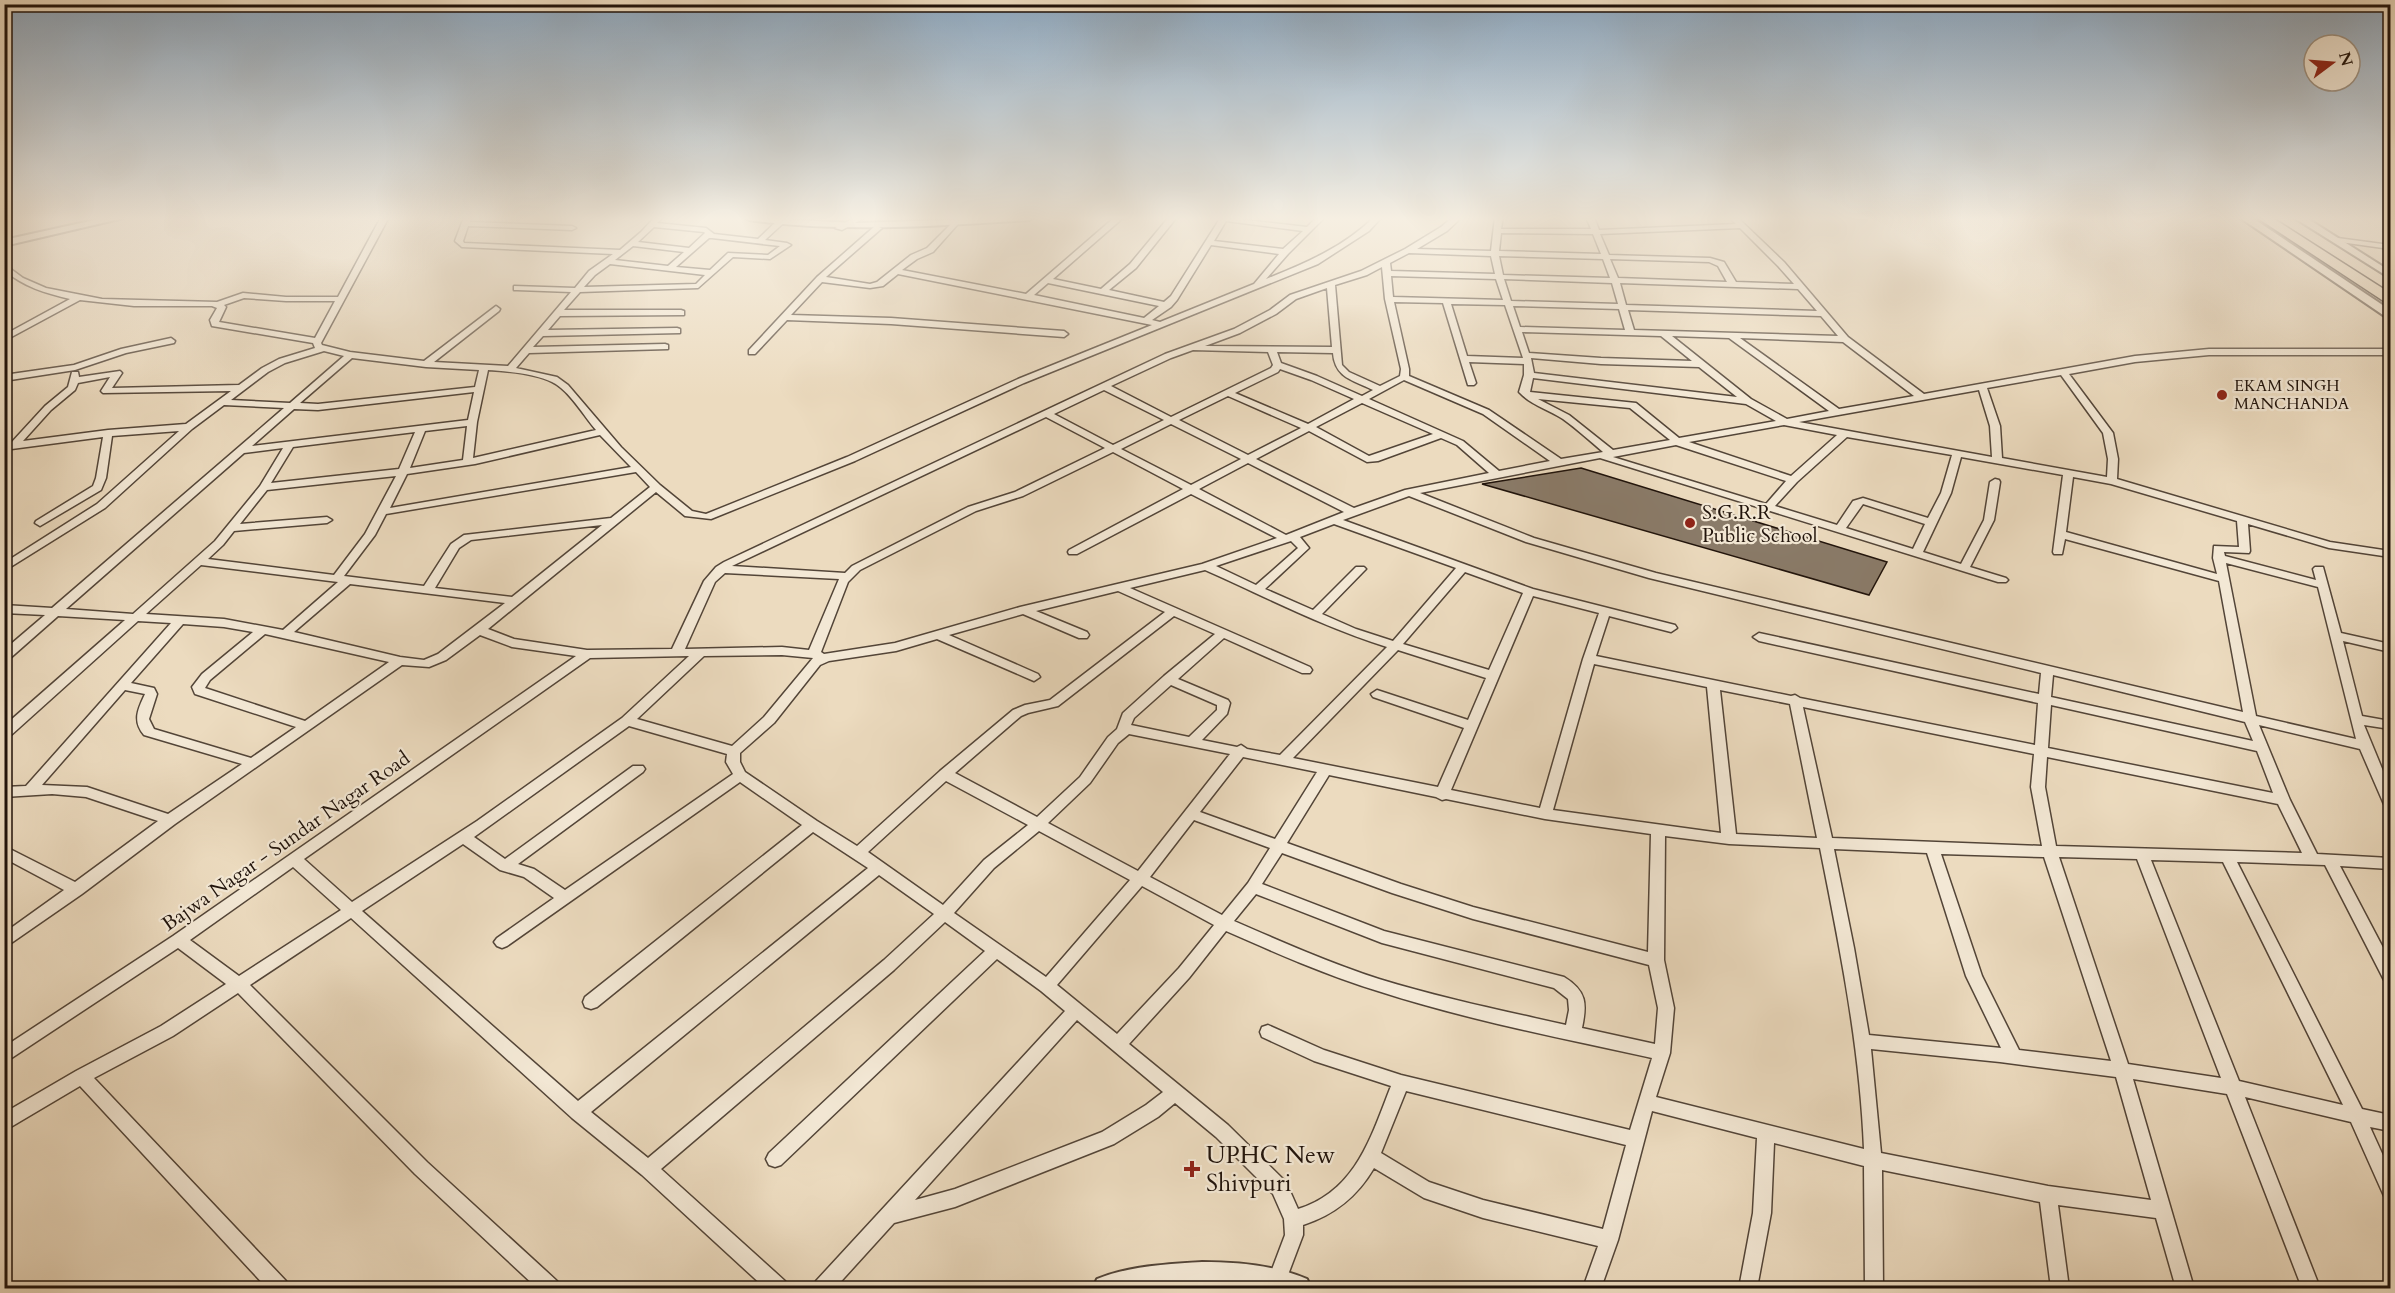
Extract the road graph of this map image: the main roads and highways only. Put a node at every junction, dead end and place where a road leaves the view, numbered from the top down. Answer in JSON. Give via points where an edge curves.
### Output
{"nodes":[{"id":1,"x":2357,"y":277,"type":"edge"},
{"id":2,"x":2377,"y":277,"type":"edge"},
{"id":3,"x":2391,"y":288,"type":"edge"},
{"id":4,"x":2391,"y":299,"type":"edge"}],
"edges":[{"from":1,"to":4,"type":"highway"},
{"from":2,"to":3,"type":"highway"}]}
